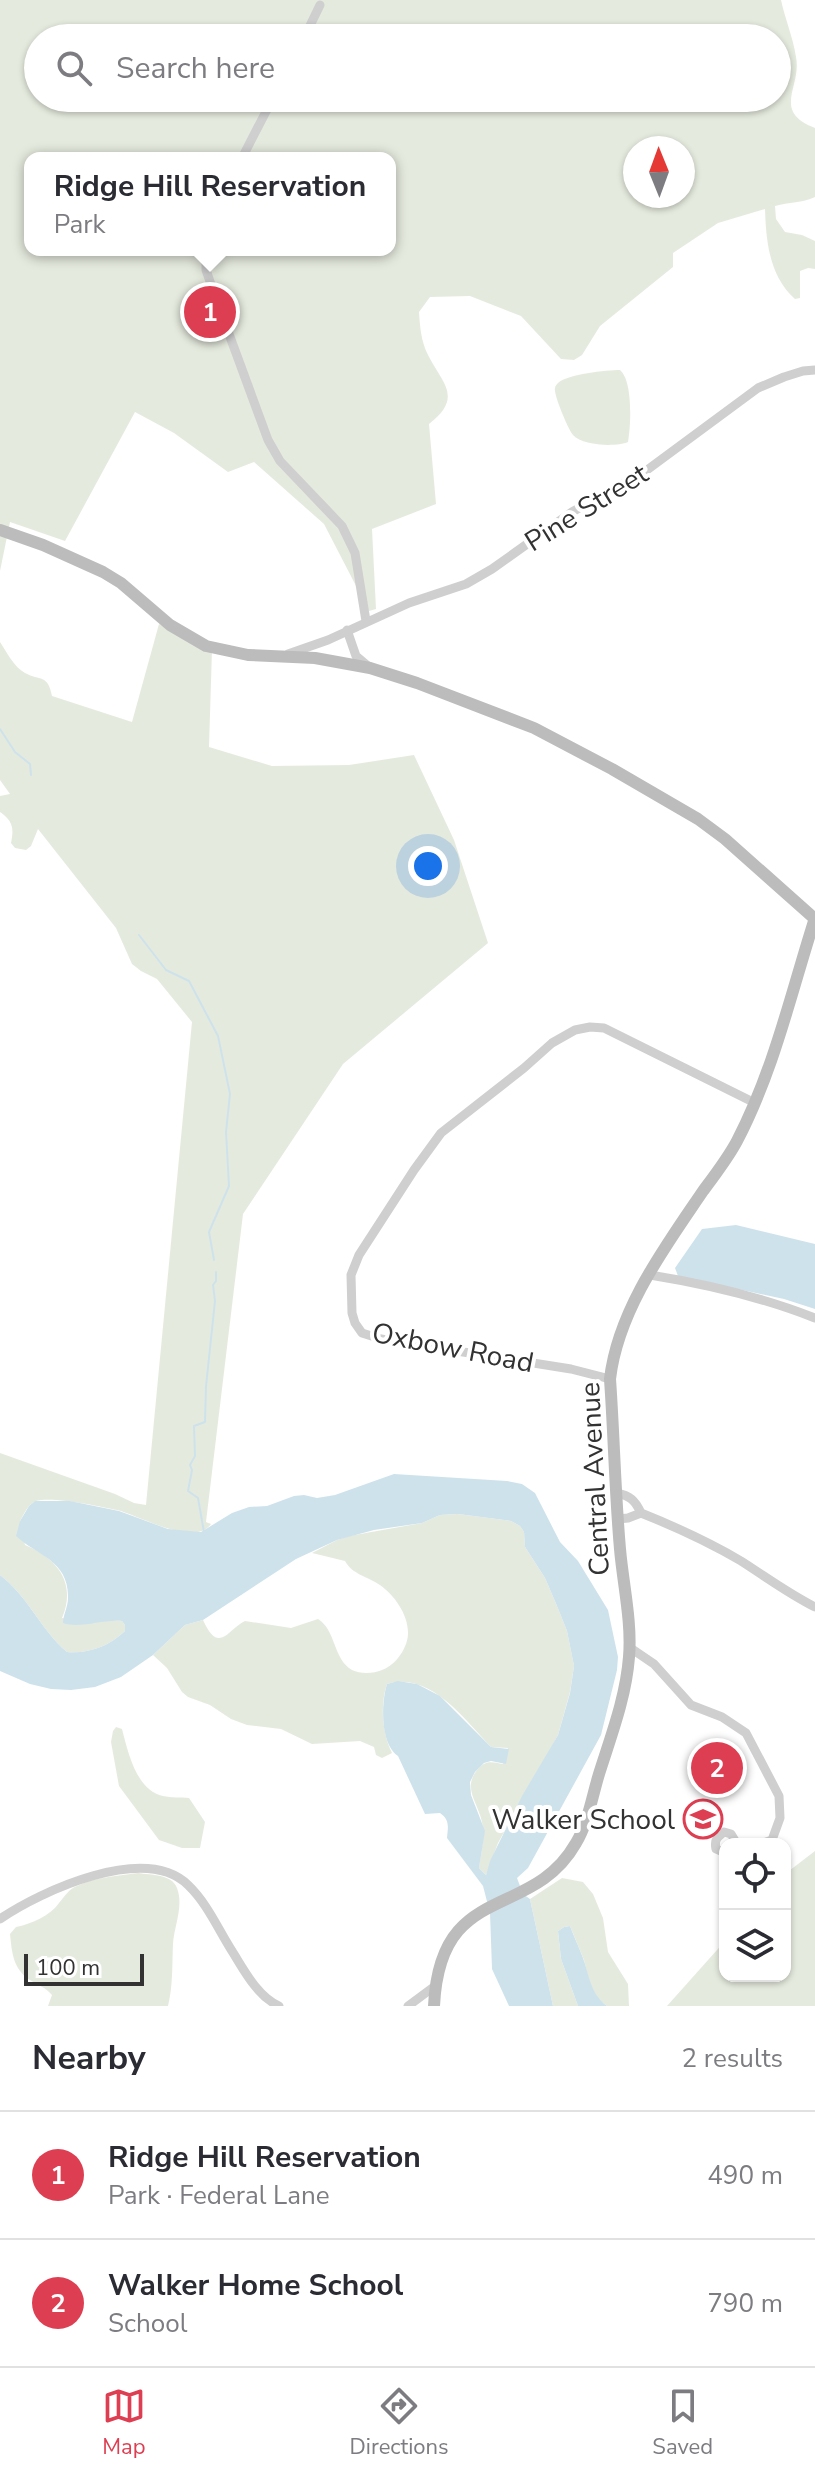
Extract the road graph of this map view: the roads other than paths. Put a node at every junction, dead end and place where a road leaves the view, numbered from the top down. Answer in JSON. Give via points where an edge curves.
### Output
{"nodes":[{"id":1,"x":320,"y":5,"type":"dead end"},
{"id":2,"x":311,"y":24,"type":"edge"},
{"id":3,"x":266,"y":112,"type":"edge"},
{"id":4,"x":245,"y":152,"type":"edge"},
{"id":5,"x":206,"y":256,"type":"edge"},
{"id":6,"x":815,"y":370,"type":"edge"},
{"id":7,"x":0,"y":530,"type":"edge"},
{"id":8,"x":366,"y":621,"type":"junction"},
{"id":9,"x":347,"y":630,"type":"junction"},
{"id":10,"x":280,"y":656,"type":"junction"},
{"id":11,"x":370,"y":668,"type":"junction"},
{"id":12,"x":815,"y":918,"type":"edge"},
{"id":13,"x":755,"y":1103,"type":"junction"},
{"id":14,"x":650,"y":1275,"type":"junction"},
{"id":15,"x":815,"y":1318,"type":"edge"},
{"id":16,"x":610,"y":1379,"type":"junction"},
{"id":17,"x":617,"y":1493,"type":"junction"},
{"id":18,"x":641,"y":1513,"type":"junction"},
{"id":19,"x":618,"y":1519,"type":"junction"},
{"id":20,"x":815,"y":1607,"type":"edge"},
{"id":21,"x":629,"y":1647,"type":"junction"},
{"id":22,"x":733,"y":1838,"type":"edge"},
{"id":23,"x":773,"y":1838,"type":"edge"},
{"id":24,"x":719,"y":1850,"type":"edge"},
{"id":25,"x":0,"y":1919,"type":"edge"},
{"id":26,"x":435,"y":1986,"type":"junction"},
{"id":27,"x":279,"y":2006,"type":"edge"},
{"id":28,"x":408,"y":2006,"type":"edge"},
{"id":29,"x":434,"y":2006,"type":"edge"}],
"edges":[{"from":1,"to":2,"type":"street"},
{"from":3,"to":4,"type":"street"},
{"from":5,"to":8,"type":"street","via":[[206,270],[268,440],[280,461],[342,526],[355,553]]},
{"from":6,"to":8,"type":"street","name":"Pine Street","via":[[758,388],[647,470],[572,512],[466,584]]},
{"from":7,"to":10,"type":"main road","via":[[103,572],[206,646]]},
{"from":8,"to":9,"type":"street","name":"Pine Street"},
{"from":9,"to":10,"type":"street","name":"Pine Street"},
{"from":9,"to":11,"type":"street","via":[[356,656]]},
{"from":10,"to":11,"type":"main road"},
{"from":11,"to":12,"type":"main road","via":[[534,728],[603,763],[725,839]]},
{"from":12,"to":13,"type":"main road","name":"Central Avenue"},
{"from":13,"to":14,"type":"main road","name":"Central Avenue","via":[[736,1144]]},
{"from":13,"to":16,"type":"street","name":"Oxbow Road","via":[[604,1028],[575,1030],[441,1133],[359,1255],[351,1275],[352,1313],[362,1333]]},
{"from":14,"to":15,"type":"street","via":[[736,1293]]},
{"from":14,"to":16,"type":"main road","name":"Central Avenue","via":[[619,1333]]},
{"from":16,"to":17,"type":"main road","name":"Central Avenue"},
{"from":17,"to":18,"type":"street","via":[[636,1502]]},
{"from":17,"to":19,"type":"main road","name":"Central Avenue"},
{"from":18,"to":19,"type":"street"},
{"from":18,"to":20,"type":"street","via":[[698,1537]]},
{"from":19,"to":21,"type":"main road","name":"Central Avenue"},
{"from":21,"to":23,"type":"street","via":[[654,1664],[691,1705],[746,1733],[779,1796],[780,1818]]},
{"from":21,"to":26,"type":"main road","name":"Central Avenue","via":[[625,1685],[576,1843],[554,1870],[463,1925],[449,1940]]},
{"from":22,"to":24,"type":"street","via":[[724,1832],[717,1836]]},
{"from":25,"to":27,"type":"street","via":[[45,1894],[110,1871],[160,1871],[187,1884],[250,1979]]},
{"from":26,"to":28,"type":"street"},
{"from":26,"to":29,"type":"main road","name":"Central Avenue"}]}
